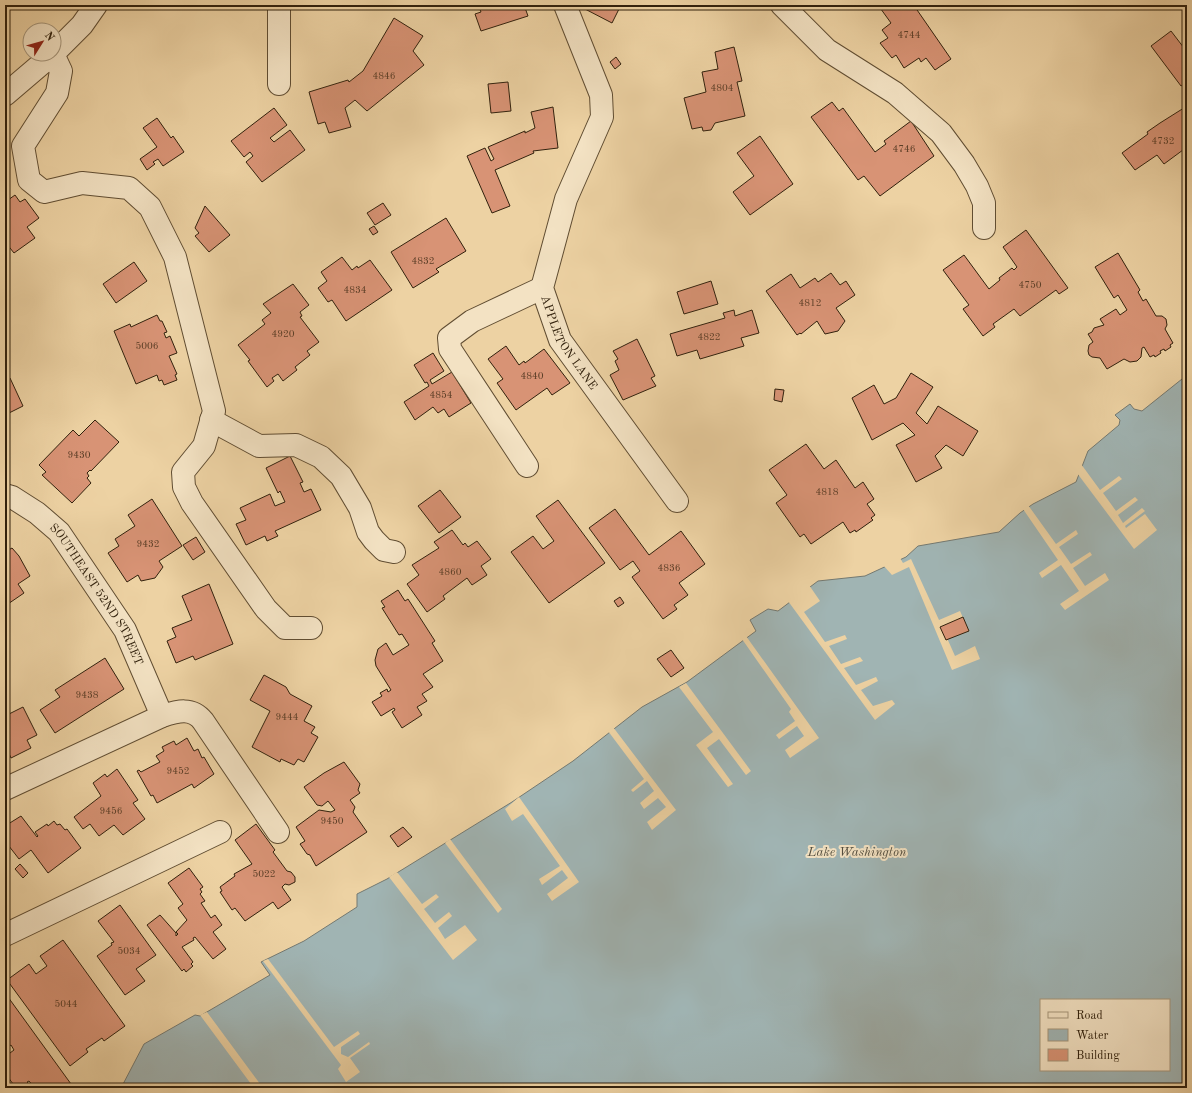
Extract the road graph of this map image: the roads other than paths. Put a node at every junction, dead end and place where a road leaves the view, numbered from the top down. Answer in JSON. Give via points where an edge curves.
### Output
{"nodes":[{"id":1,"x":96,"y":5,"type":"edge"},
{"id":2,"x":279,"y":5,"type":"edge"},
{"id":3,"x":565,"y":5,"type":"edge"},
{"id":4,"x":782,"y":5,"type":"edge"},
{"id":5,"x":62,"y":45,"type":"edge"},
{"id":6,"x":44,"y":62,"type":"edge"},
{"id":7,"x":57,"y":62,"type":"edge"},
{"id":8,"x":279,"y":84,"type":"dead end"},
{"id":9,"x":5,"y":95,"type":"edge"},
{"id":10,"x":984,"y":228,"type":"dead end"},
{"id":11,"x":542,"y":288,"type":"junction"},
{"id":12,"x":211,"y":420,"type":"junction"},
{"id":13,"x":527,"y":466,"type":"dead end"},
{"id":14,"x":5,"y":495,"type":"edge"},
{"id":15,"x":677,"y":501,"type":"dead end"},
{"id":16,"x":394,"y":552,"type":"dead end"},
{"id":17,"x":311,"y":628,"type":"dead end"},
{"id":18,"x":162,"y":716,"type":"junction"},
{"id":19,"x":5,"y":789,"type":"edge"},
{"id":20,"x":220,"y":832,"type":"dead end"},
{"id":21,"x":278,"y":832,"type":"dead end"},
{"id":22,"x":5,"y":935,"type":"edge"}],
"edges":[{"from":1,"to":5,"type":"street","via":[[82,25]]},
{"from":2,"to":8,"type":"street"},
{"from":3,"to":11,"type":"street","name":"APPLETON LANE","via":[[601,96],[602,117],[566,199]]},
{"from":4,"to":10,"type":"street","via":[[827,50],[895,93],[941,133],[977,186],[984,203]]},
{"from":6,"to":9,"type":"street"},
{"from":7,"to":12,"type":"street","via":[[61,71],[57,93],[23,146],[29,180],[44,192],[82,183],[129,188],[150,207],[175,257],[214,411]]},
{"from":11,"to":13,"type":"street","via":[[472,321],[449,338],[450,350]]},
{"from":11,"to":15,"type":"street","name":"APPLETON LANE","via":[[560,340]]},
{"from":12,"to":16,"type":"street","via":[[259,446],[296,445],[321,457],[341,476],[360,508],[368,532],[374,540],[384,550]]},
{"from":12,"to":17,"type":"street","via":[[204,446],[184,472],[184,487],[192,503],[266,609],[285,628]]},
{"from":14,"to":18,"type":"street","name":"SOUTHEAST 52ND STREET","via":[[37,513],[59,532],[125,630]]},
{"from":18,"to":19,"type":"street"},
{"from":18,"to":21,"type":"street","via":[[178,711],[197,714]]},
{"from":20,"to":22,"type":"street"}]}
